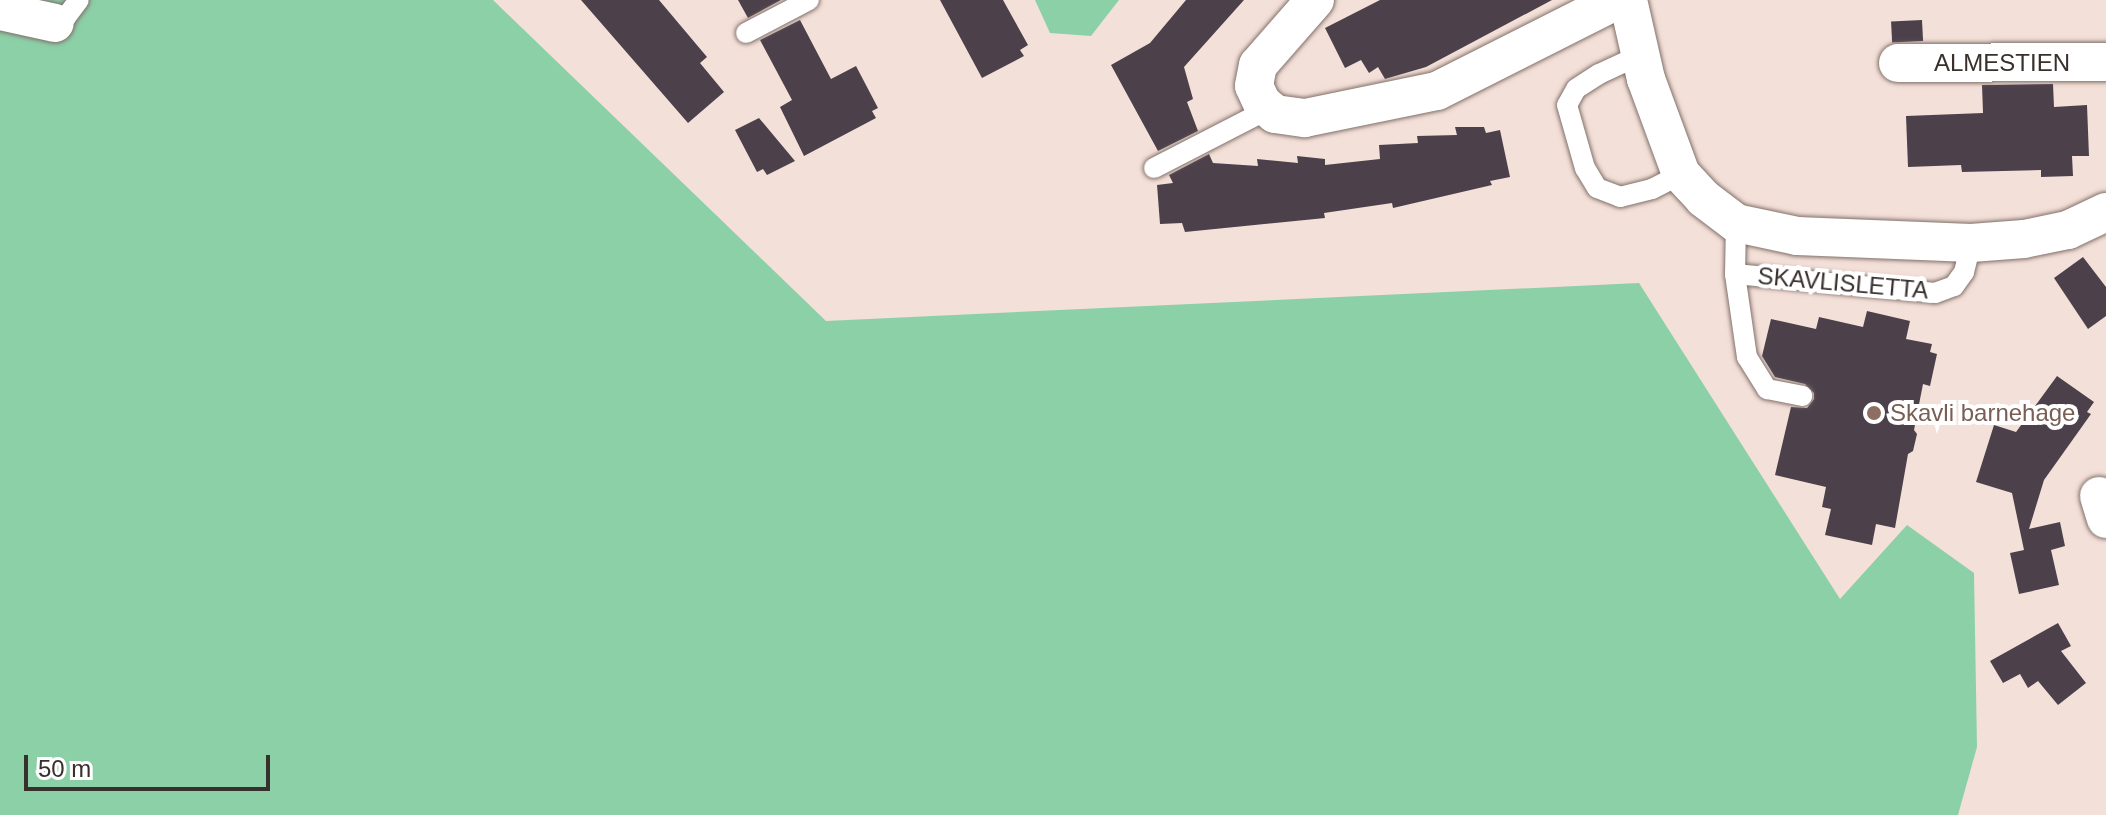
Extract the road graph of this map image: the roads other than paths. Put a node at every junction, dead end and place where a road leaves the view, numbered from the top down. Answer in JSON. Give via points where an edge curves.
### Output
{"nodes":[{"id":1,"x":809,"y":0,"type":"edge"},
{"id":2,"x":1315,"y":0,"type":"edge"},
{"id":3,"x":1617,"y":0,"type":"edge"},
{"id":4,"x":1628,"y":0,"type":"edge"},
{"id":5,"x":0,"y":11,"type":"edge"},
{"id":6,"x":67,"y":11,"type":"edge"},
{"id":7,"x":746,"y":33,"type":"dead end"},
{"id":8,"x":1640,"y":55,"type":"junction"},
{"id":9,"x":2106,"y":62,"type":"edge"},
{"id":10,"x":1898,"y":63,"type":"dead end"},
{"id":11,"x":1269,"y":109,"type":"junction"},
{"id":12,"x":1154,"y":168,"type":"dead end"},
{"id":13,"x":1681,"y":174,"type":"junction"},
{"id":14,"x":2106,"y":212,"type":"edge"},
{"id":15,"x":1736,"y":223,"type":"junction"},
{"id":16,"x":1971,"y":243,"type":"junction"},
{"id":17,"x":1735,"y":274,"type":"junction"},
{"id":18,"x":1802,"y":396,"type":"dead end"}],
"edges":[{"from":1,"to":7,"type":"lane"},
{"from":2,"to":11,"type":"street","via":[[1258,65],[1254,86]]},
{"from":3,"to":11,"type":"street","via":[[1437,91],[1305,118]]},
{"from":4,"to":8,"type":"street","name":"SKAVLISLETTA"},
{"from":5,"to":6,"type":"street"},
{"from":8,"to":13,"type":"street","name":"SKAVLISLETTA"},
{"from":8,"to":13,"type":"lane","via":[[1576,89],[1567,105],[1585,168],[1597,188],[1620,197]]},
{"from":9,"to":10,"type":"street","name":"ALMESTIEN"},
{"from":11,"to":12,"type":"lane"},
{"from":13,"to":15,"type":"street","name":"SKAVLISLETTA"},
{"from":14,"to":16,"type":"street","name":"SKAVLISLETTA","via":[[2068,230]]},
{"from":15,"to":16,"type":"street","name":"SKAVLISLETTA","via":[[1797,236]]},
{"from":15,"to":17,"type":"lane","name":"SKAVLISLETTA"},
{"from":16,"to":17,"type":"lane","name":"SKAVLISLETTA","via":[[1964,272],[1954,286],[1935,293]]},
{"from":17,"to":18,"type":"lane","via":[[1747,357],[1767,389]]}]}
